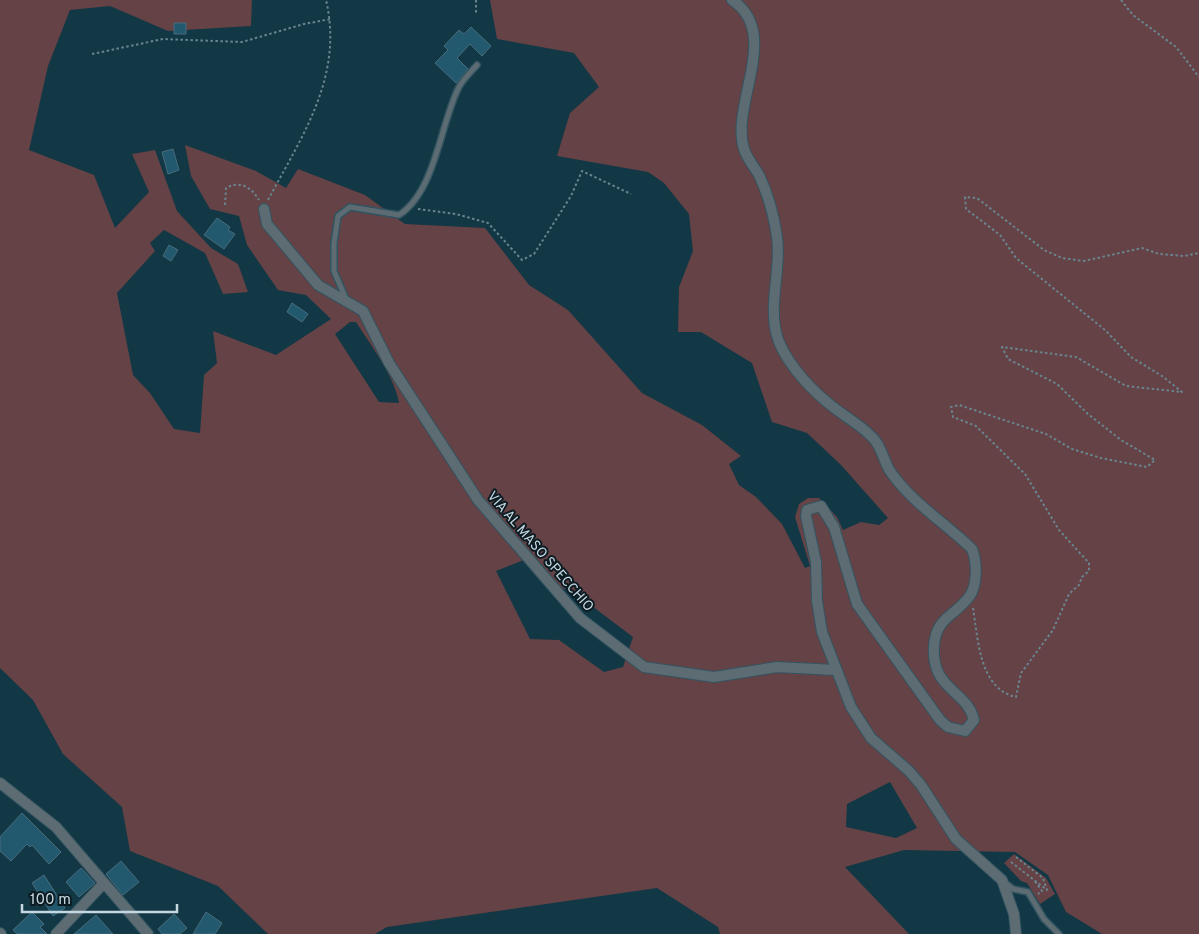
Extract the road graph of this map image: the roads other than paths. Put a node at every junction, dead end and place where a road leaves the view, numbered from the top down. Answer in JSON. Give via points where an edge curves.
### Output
{"nodes":[{"id":1,"x":732,"y":0,"type":"edge"},
{"id":2,"x":477,"y":65,"type":"dead end"},
{"id":3,"x":264,"y":209,"type":"road end"},
{"id":4,"x":347,"y":302,"type":"junction"},
{"id":5,"x":835,"y":670,"type":"junction"},
{"id":6,"x":0,"y":782,"type":"edge"},
{"id":7,"x":1002,"y":880,"type":"junction"},
{"id":8,"x":104,"y":883,"type":"junction"},
{"id":9,"x":56,"y":934,"type":"edge"},
{"id":10,"x":148,"y":934,"type":"edge"},
{"id":11,"x":1016,"y":934,"type":"edge"},
{"id":12,"x":1059,"y":934,"type":"edge"}],
"edges":[{"from":1,"to":5,"type":"street","via":[[746,10],[752,28],[753,66],[740,125],[744,150],[770,204],[777,238],[774,318],[778,339],[797,372],[872,437],[880,446],[889,470],[913,497],[972,549],[975,557],[975,579],[968,598],[940,624],[934,645],[935,662],[942,680],[971,707],[974,720],[965,731],[948,727],[940,720],[857,604],[834,527],[821,506],[807,510],[807,526],[816,562],[822,632]]},
{"from":2,"to":4,"type":"lane","name":"VIA AL MASO SPECCHIO","via":[[458,87],[422,189],[411,208],[399,215],[350,208],[338,216],[334,271]]},
{"from":3,"to":4,"type":"street","name":"VIA AL MASO SPECCHIO","via":[[266,224],[318,286]]},
{"from":4,"to":5,"type":"street","name":"VIA AL MASO SPECCHIO","via":[[363,311],[389,362],[478,500],[580,618],[644,667],[714,677],[778,667]]},
{"from":5,"to":7,"type":"street","via":[[851,707],[871,738],[922,784],[956,839]]},
{"from":6,"to":8,"type":"street","via":[[56,827]]},
{"from":7,"to":11,"type":"street","via":[[1014,914]]},
{"from":7,"to":12,"type":"lane","via":[[1013,889],[1028,892],[1050,928]]},
{"from":8,"to":9,"type":"street"},
{"from":8,"to":10,"type":"street"}]}
